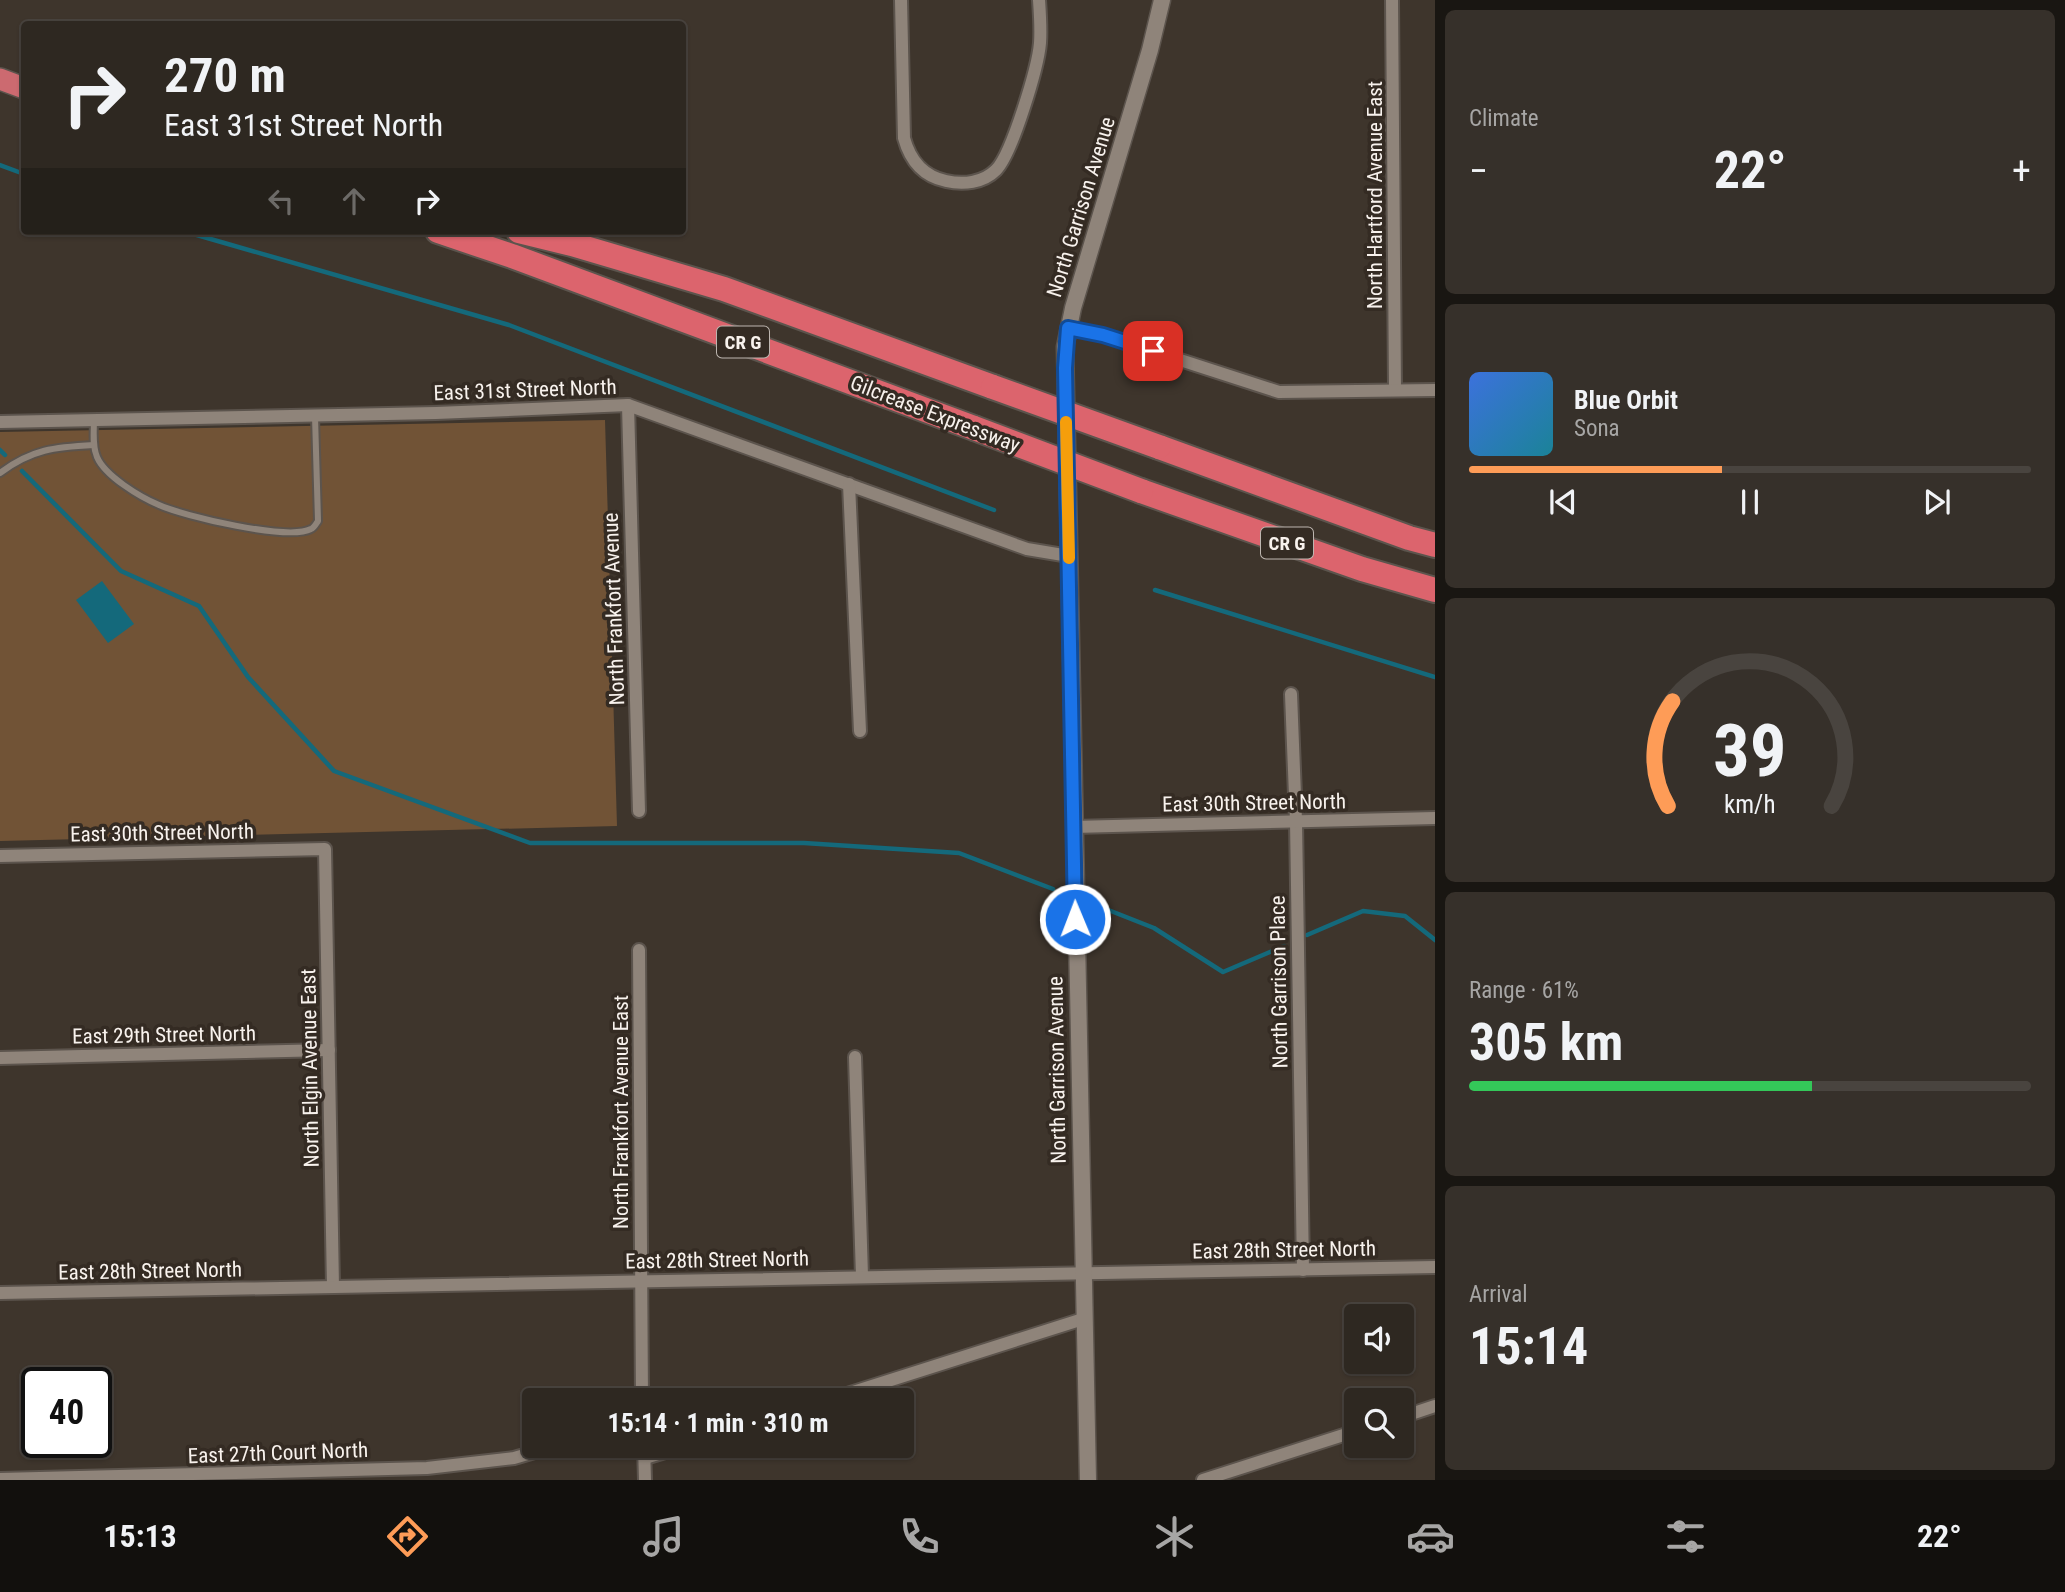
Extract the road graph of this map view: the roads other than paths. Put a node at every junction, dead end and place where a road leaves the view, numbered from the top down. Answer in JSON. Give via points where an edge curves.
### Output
{"nodes":[{"id":1,"x":901,"y":0,"type":"edge"},
{"id":2,"x":1039,"y":0,"type":"edge"},
{"id":3,"x":1162,"y":0,"type":"edge"},
{"id":4,"x":1392,"y":0,"type":"edge"},
{"id":5,"x":0,"y":79,"type":"edge"},
{"id":6,"x":21,"y":87,"type":"edge"},
{"id":7,"x":450,"y":235,"type":"edge"},
{"id":8,"x":535,"y":235,"type":"edge"},
{"id":9,"x":588,"y":240,"type":"dead end"},
{"id":10,"x":724,"y":289,"type":"junction"},
{"id":11,"x":1068,"y":328,"type":"junction"},
{"id":12,"x":1395,"y":390,"type":"junction"},
{"id":13,"x":1435,"y":390,"type":"edge"},
{"id":14,"x":628,"y":405,"type":"junction"},
{"id":15,"x":315,"y":416,"type":"junction"},
{"id":16,"x":94,"y":419,"type":"junction"},
{"id":17,"x":0,"y":422,"type":"edge"},
{"id":18,"x":94,"y":445,"type":"junction"},
{"id":19,"x":0,"y":473,"type":"edge"},
{"id":20,"x":849,"y":484,"type":"junction"},
{"id":21,"x":1435,"y":545,"type":"edge"},
{"id":22,"x":1069,"y":556,"type":"junction"},
{"id":23,"x":1435,"y":590,"type":"edge"},
{"id":24,"x":1291,"y":694,"type":"dead end"},
{"id":25,"x":860,"y":731,"type":"dead end"},
{"id":26,"x":639,"y":811,"type":"dead end"},
{"id":27,"x":1435,"y":818,"type":"edge"},
{"id":28,"x":1296,"y":821,"type":"junction"},
{"id":29,"x":1073,"y":827,"type":"junction"},
{"id":30,"x":325,"y":849,"type":"joint"},
{"id":31,"x":0,"y":856,"type":"edge"},
{"id":32,"x":639,"y":950,"type":"dead end"},
{"id":33,"x":329,"y":1050,"type":"junction"},
{"id":34,"x":855,"y":1057,"type":"dead end"},
{"id":35,"x":0,"y":1058,"type":"edge"},
{"id":36,"x":1435,"y":1267,"type":"edge"},
{"id":37,"x":1303,"y":1270,"type":"junction"},
{"id":38,"x":1082,"y":1273,"type":"junction"},
{"id":39,"x":862,"y":1276,"type":"junction"},
{"id":40,"x":642,"y":1280,"type":"junction"},
{"id":41,"x":334,"y":1287,"type":"junction"},
{"id":42,"x":0,"y":1293,"type":"edge"},
{"id":43,"x":1083,"y":1319,"type":"junction"},
{"id":44,"x":642,"y":1388,"type":"edge"},
{"id":45,"x":866,"y":1388,"type":"edge"},
{"id":46,"x":1435,"y":1406,"type":"edge"},
{"id":47,"x":1414,"y":1413,"type":"edge"},
{"id":48,"x":1344,"y":1435,"type":"edge"},
{"id":49,"x":522,"y":1456,"type":"edge"},
{"id":50,"x":644,"y":1458,"type":"edge"},
{"id":51,"x":0,"y":1479,"type":"edge"},
{"id":52,"x":645,"y":1480,"type":"edge"},
{"id":53,"x":1088,"y":1480,"type":"edge"},
{"id":54,"x":1203,"y":1480,"type":"edge"}],
"edges":[{"from":1,"to":2,"type":"street","via":[[908,152],[925,173],[956,183],[983,179],[995,171],[1012,144],[1040,44]]},
{"from":3,"to":11,"type":"street","name":"North Garrison Avenue"},
{"from":4,"to":12,"type":"street","name":"North Hartford Avenue East"},
{"from":5,"to":6,"type":"highway"},
{"from":7,"to":23,"type":"highway","name":"Gilcrease Expressway","number":"CR G","bridge":true,"via":[[1141,491]]},
{"from":8,"to":10,"type":"highway","number":"CR G"},
{"from":9,"to":10,"type":"lane","name":"Gilcrease Expressway"},
{"from":10,"to":21,"type":"highway","name":"Gilcrease Expressway","number":"CR G","bridge":true},
{"from":11,"to":12,"type":"street","via":[[1279,392]]},
{"from":11,"to":22,"type":"street","name":"North Garrison Avenue"},
{"from":12,"to":13,"type":"street"},
{"from":14,"to":15,"type":"street","name":"East 31st Street North"},
{"from":14,"to":20,"type":"street","name":"East 31st Street North"},
{"from":14,"to":26,"type":"street","name":"North Frankfort Avenue"},
{"from":15,"to":16,"type":"street","name":"East 31st Street North"},
{"from":15,"to":18,"type":"lane","via":[[318,521],[303,531],[251,529],[160,506],[107,470]]},
{"from":16,"to":17,"type":"street","name":"East 31st Street North"},
{"from":16,"to":18,"type":"lane"},
{"from":18,"to":19,"type":"lane","via":[[33,452]]},
{"from":20,"to":22,"type":"street","name":"East 31st Street North","via":[[1027,549]]},
{"from":20,"to":25,"type":"street"},
{"from":22,"to":29,"type":"street","name":"North Garrison Avenue"},
{"from":24,"to":28,"type":"street","name":"North Garrison Place"},
{"from":27,"to":28,"type":"street","name":"East 30th Street North"},
{"from":28,"to":29,"type":"street","name":"East 30th Street North"},
{"from":28,"to":37,"type":"street","name":"North Garrison Place"},
{"from":29,"to":38,"type":"street","name":"North Garrison Avenue"},
{"from":30,"to":31,"type":"street","name":"East 30th Street North"},
{"from":30,"to":33,"type":"street","name":"North Elgin Avenue East"},
{"from":32,"to":40,"type":"street","name":"North Frankfort Avenue East"},
{"from":33,"to":35,"type":"street","name":"East 29th Street North"},
{"from":33,"to":41,"type":"street","name":"North Elgin Avenue East"},
{"from":34,"to":39,"type":"street"},
{"from":36,"to":37,"type":"street","name":"East 28th Street North"},
{"from":37,"to":38,"type":"street","name":"East 28th Street North"},
{"from":38,"to":39,"type":"street","name":"East 28th Street North"},
{"from":38,"to":43,"type":"street","name":"North Garrison Avenue"},
{"from":39,"to":40,"type":"street","name":"East 28th Street North"},
{"from":40,"to":41,"type":"street","name":"East 28th Street North"},
{"from":40,"to":44,"type":"street","name":"North Frankfort Avenue East"},
{"from":41,"to":42,"type":"street","name":"East 28th Street North"},
{"from":43,"to":45,"type":"street"},
{"from":43,"to":53,"type":"street","name":"North Garrison Avenue"},
{"from":46,"to":47,"type":"street"},
{"from":48,"to":54,"type":"street"},
{"from":49,"to":51,"type":"street","name":"East 27th Court North","via":[[427,1468]]},
{"from":50,"to":52,"type":"street"}]}
